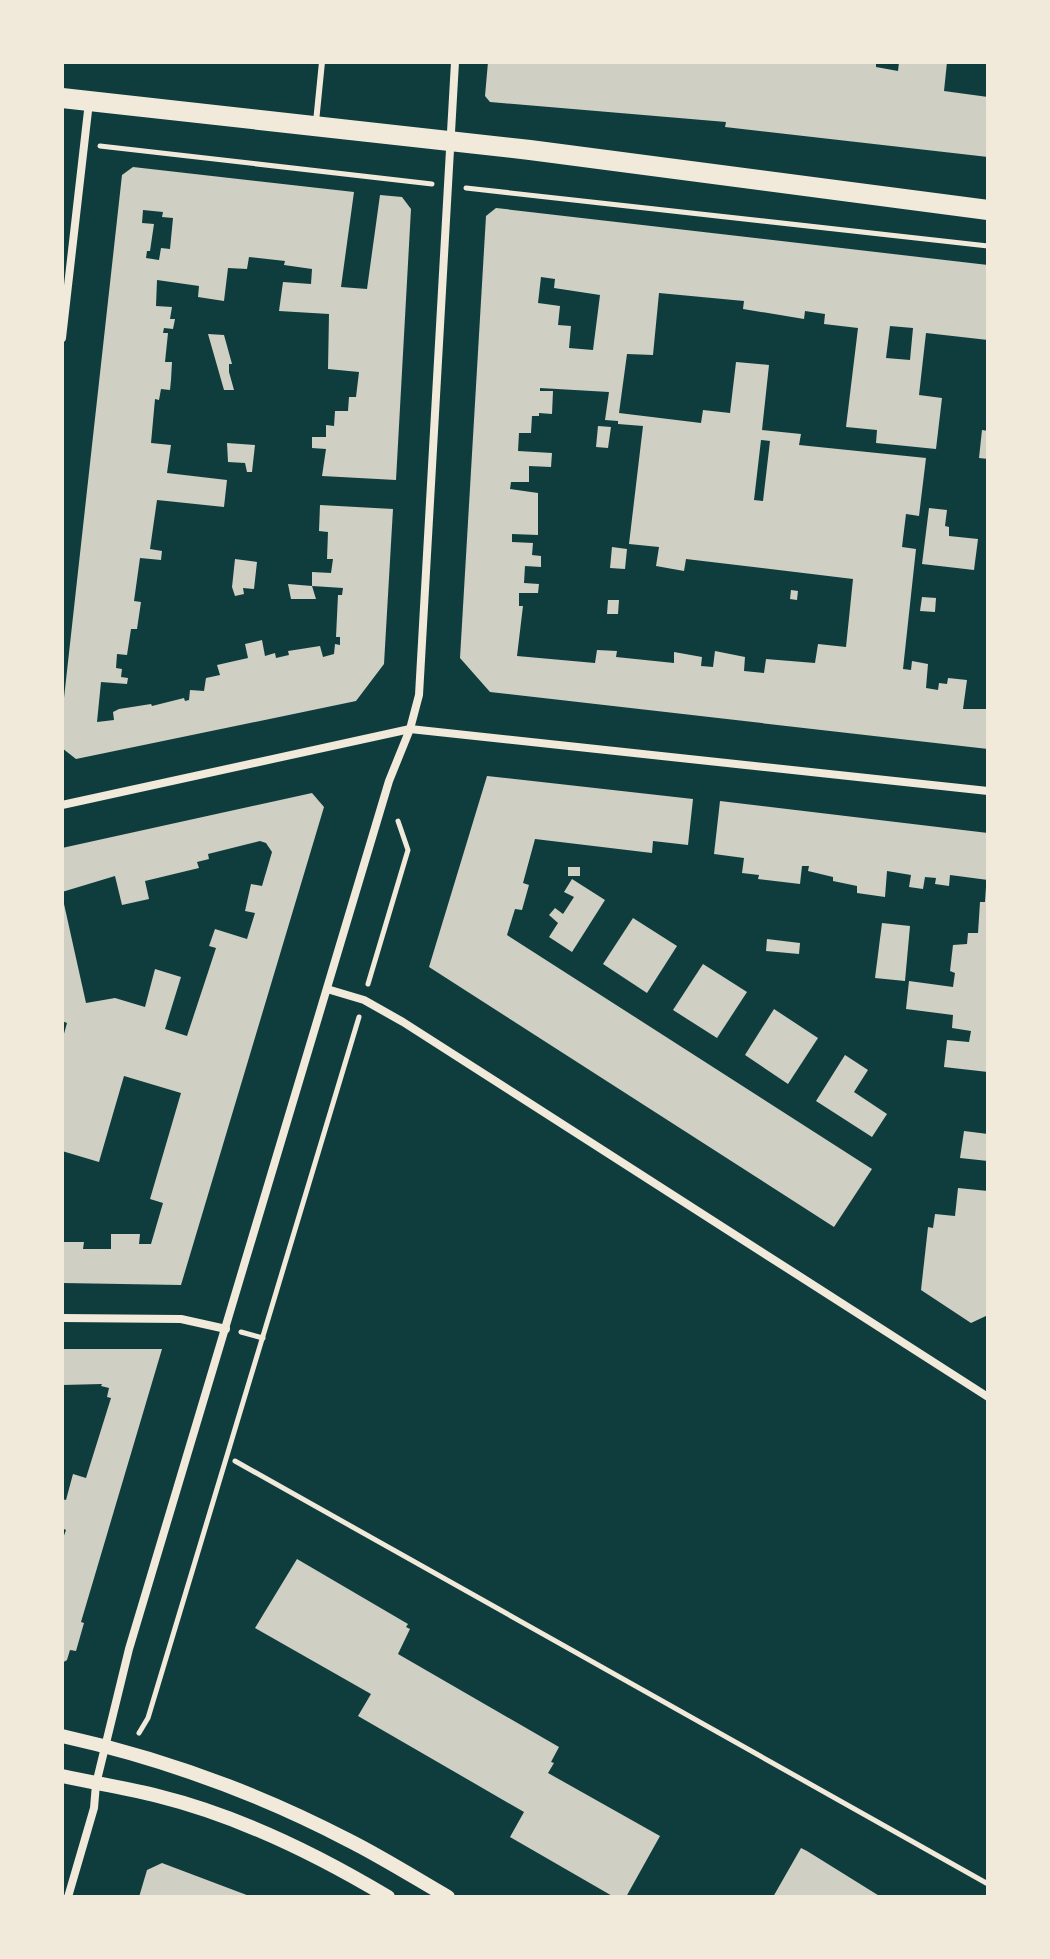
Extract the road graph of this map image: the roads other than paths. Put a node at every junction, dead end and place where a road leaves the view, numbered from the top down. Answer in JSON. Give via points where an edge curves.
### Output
{"nodes":[{"id":1,"x":322,"y":62,"type":"edge"},
{"id":2,"x":455,"y":62,"type":"edge"},
{"id":3,"x":62,"y":98,"type":"edge"},
{"id":4,"x":90,"y":101,"type":"junction"},
{"id":5,"x":315,"y":126,"type":"junction"},
{"id":6,"x":450,"y":141,"type":"junction"},
{"id":7,"x":988,"y":210,"type":"edge"},
{"id":8,"x":62,"y":338,"type":"edge"},
{"id":9,"x":410,"y":729,"type":"junction"},
{"id":10,"x":988,"y":791,"type":"edge"},
{"id":11,"x":62,"y":805,"type":"edge"},
{"id":12,"x":327,"y":989,"type":"junction"},
{"id":13,"x":62,"y":1318,"type":"edge"},
{"id":14,"x":226,"y":1329,"type":"junction"},
{"id":15,"x":988,"y":1397,"type":"edge"},
{"id":16,"x":62,"y":1736,"type":"edge"},
{"id":17,"x":105,"y":1747,"type":"junction"},
{"id":18,"x":62,"y":1776,"type":"edge"},
{"id":19,"x":96,"y":1784,"type":"junction"},
{"id":20,"x":68,"y":1897,"type":"edge"},
{"id":21,"x":388,"y":1897,"type":"edge"},
{"id":22,"x":448,"y":1897,"type":"edge"}],
"edges":[{"from":1,"to":5,"type":"lane"},
{"from":2,"to":6,"type":"street"},
{"from":3,"to":4,"type":"main road"},
{"from":4,"to":5,"type":"main road"},
{"from":4,"to":8,"type":"street"},
{"from":5,"to":6,"type":"main road"},
{"from":6,"to":7,"type":"main road"},
{"from":6,"to":9,"type":"street","via":[[419,695]]},
{"from":9,"to":10,"type":"street"},
{"from":9,"to":11,"type":"street"},
{"from":9,"to":12,"type":"street","via":[[389,781]]},
{"from":12,"to":14,"type":"street"},
{"from":12,"to":15,"type":"street","via":[[364,1000]]},
{"from":13,"to":14,"type":"street","via":[[181,1319]]},
{"from":14,"to":17,"type":"street","via":[[129,1649]]},
{"from":16,"to":17,"type":"street"},
{"from":17,"to":19,"type":"street"},
{"from":17,"to":22,"type":"street","via":[[170,1764],[269,1802]]},
{"from":18,"to":19,"type":"street"},
{"from":19,"to":20,"type":"street"},
{"from":19,"to":21,"type":"street","via":[[208,1812],[287,1843]]}]}
